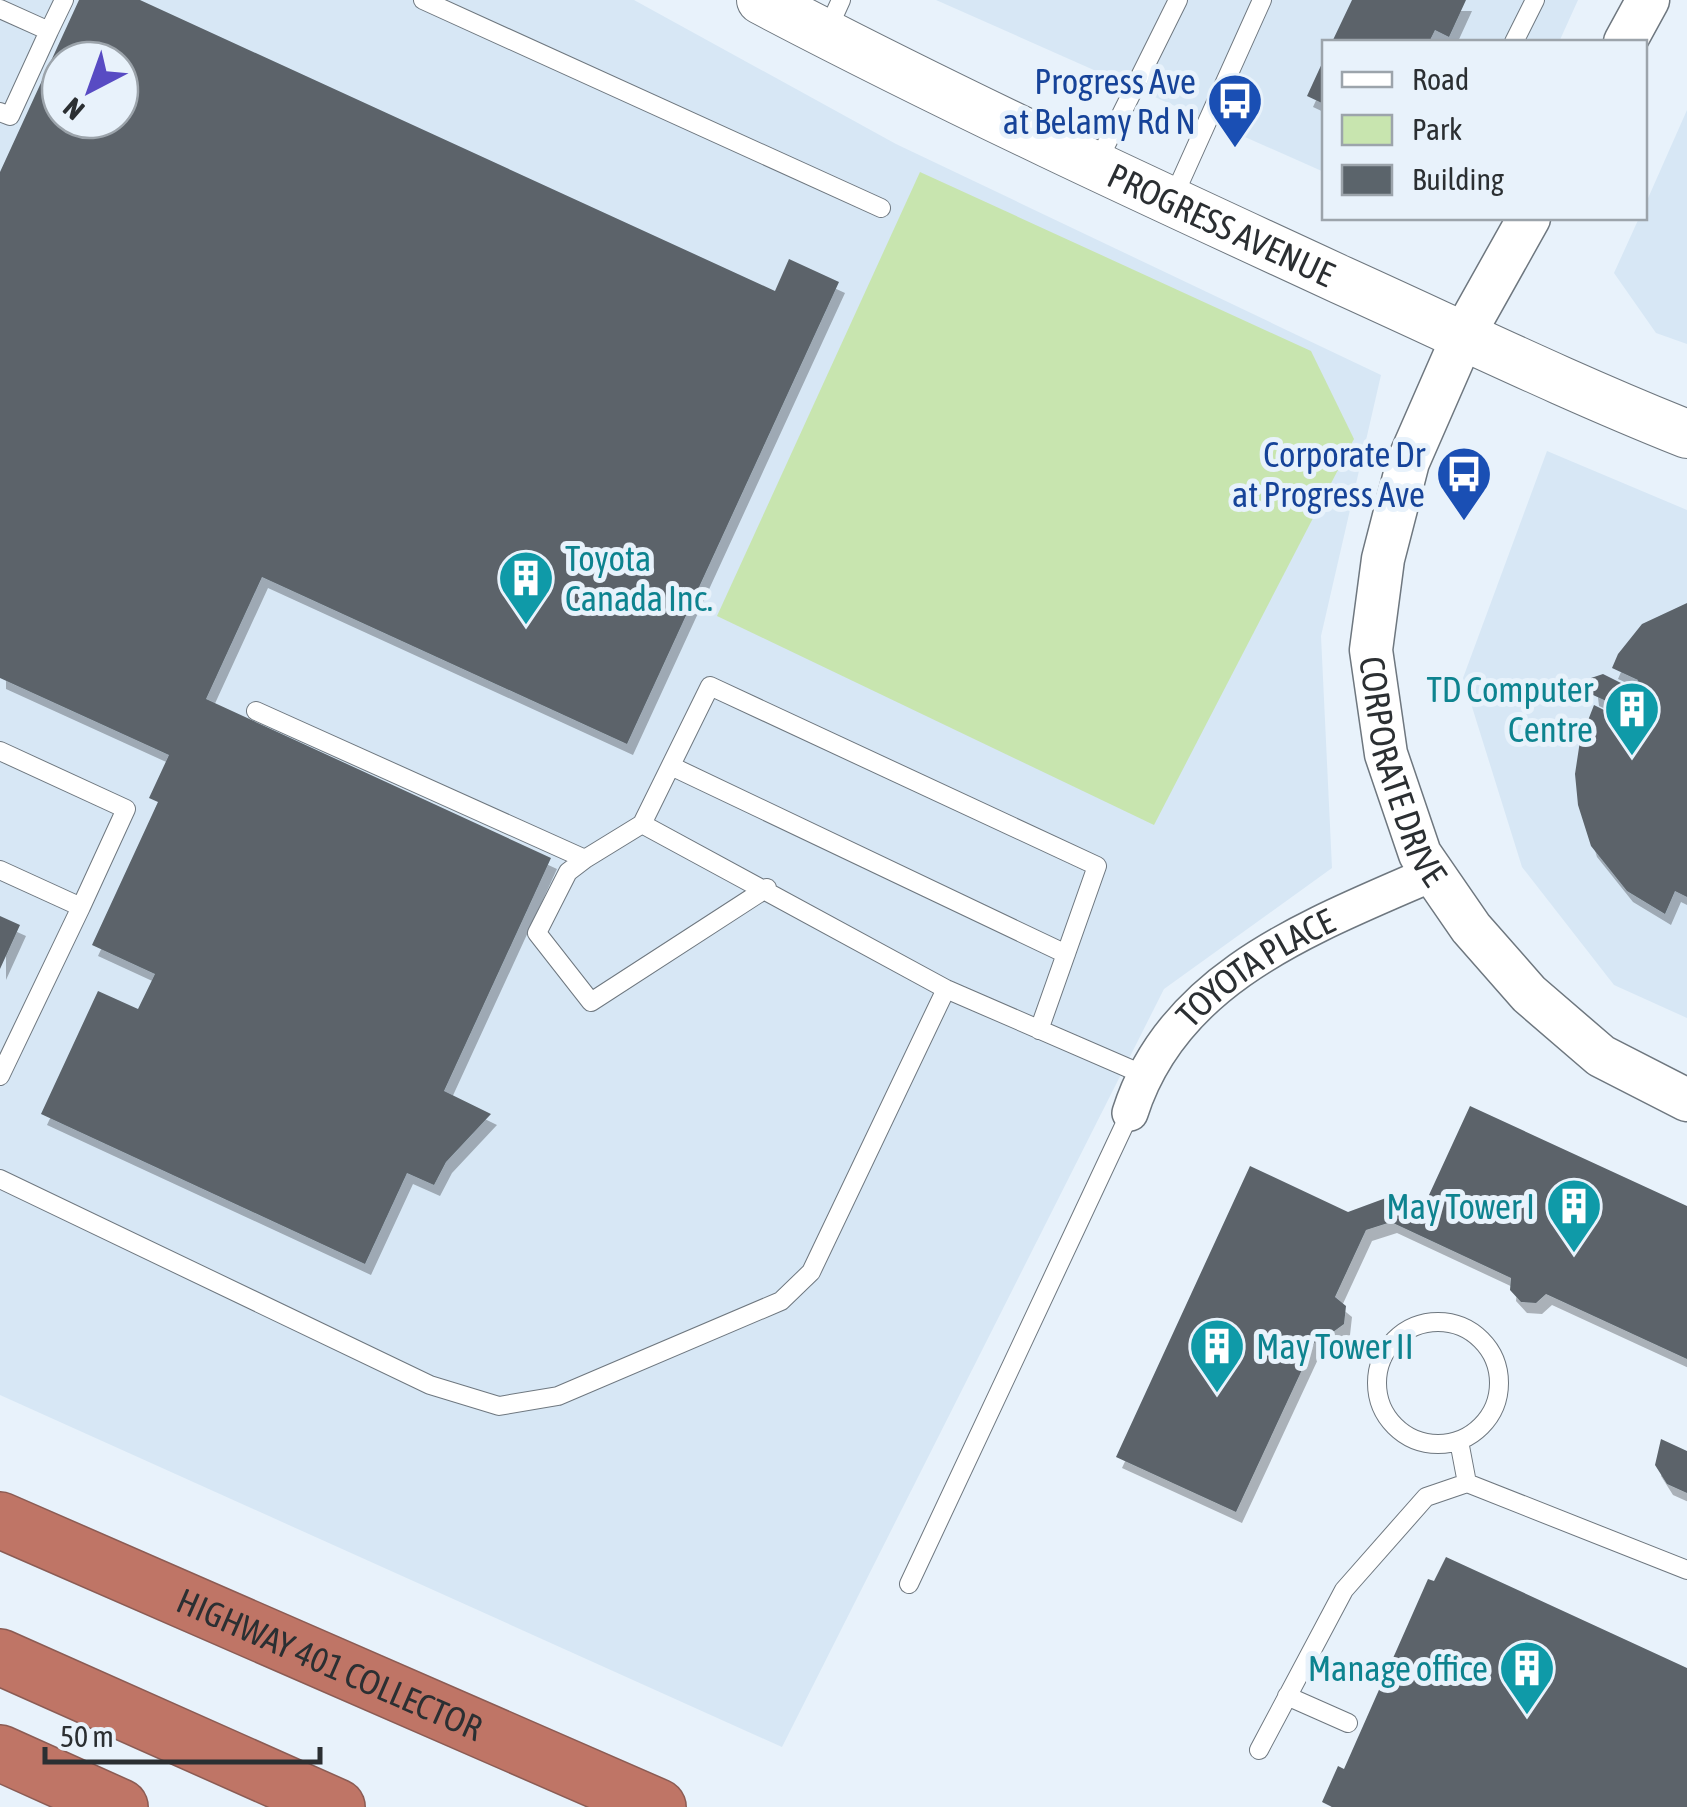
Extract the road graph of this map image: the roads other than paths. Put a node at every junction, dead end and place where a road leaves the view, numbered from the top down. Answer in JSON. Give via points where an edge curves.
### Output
{"nodes":[{"id":1,"x":64,"y":0,"type":"edge"},
{"id":2,"x":423,"y":0,"type":"edge"},
{"id":3,"x":761,"y":0,"type":"edge"},
{"id":4,"x":1178,"y":0,"type":"edge"},
{"id":5,"x":1262,"y":0,"type":"edge"},
{"id":6,"x":1535,"y":0,"type":"edge"},
{"id":7,"x":1648,"y":0,"type":"edge"},
{"id":8,"x":0,"y":10,"type":"edge"},
{"id":9,"x":833,"y":17,"type":"edge"},
{"id":10,"x":50,"y":32,"type":"junction"},
{"id":11,"x":1515,"y":40,"type":"edge"},
{"id":12,"x":1626,"y":40,"type":"edge"},
{"id":13,"x":0,"y":112,"type":"edge"},
{"id":14,"x":1096,"y":165,"type":"junction"},
{"id":15,"x":1171,"y":202,"type":"junction"},
{"id":16,"x":881,"y":208,"type":"dead end"},
{"id":17,"x":1528,"y":220,"type":"edge"},
{"id":18,"x":1464,"y":334,"type":"junction"},
{"id":19,"x":1687,"y":434,"type":"edge"},
{"id":20,"x":256,"y":711,"type":"dead end"},
{"id":21,"x":0,"y":751,"type":"edge"},
{"id":22,"x":671,"y":766,"type":"junction"},
{"id":23,"x":642,"y":824,"type":"junction"},
{"id":24,"x":585,"y":858,"type":"junction"},
{"id":25,"x":0,"y":870,"type":"edge"},
{"id":26,"x":1430,"y":874,"type":"junction"},
{"id":27,"x":767,"y":888,"type":"junction"},
{"id":28,"x":82,"y":907,"type":"junction"},
{"id":29,"x":1066,"y":954,"type":"junction"},
{"id":30,"x":946,"y":989,"type":"junction"},
{"id":31,"x":1040,"y":1030,"type":"junction"},
{"id":32,"x":1142,"y":1074,"type":"junction"},
{"id":33,"x":0,"y":1076,"type":"edge"},
{"id":34,"x":1687,"y":1100,"type":"edge"},
{"id":35,"x":1130,"y":1113,"type":"joint"},
{"id":36,"x":0,"y":1179,"type":"edge"},
{"id":37,"x":1458,"y":1441,"type":"junction"},
{"id":38,"x":1468,"y":1483,"type":"junction"},
{"id":39,"x":0,"y":1520,"type":"edge"},
{"id":40,"x":1687,"y":1570,"type":"edge"},
{"id":41,"x":909,"y":1584,"type":"dead end"},
{"id":42,"x":0,"y":1657,"type":"edge"},
{"id":43,"x":1287,"y":1696,"type":"junction"},
{"id":44,"x":1348,"y":1722,"type":"dead end"},
{"id":45,"x":1259,"y":1750,"type":"dead end"},
{"id":46,"x":0,"y":1753,"type":"edge"},
{"id":47,"x":120,"y":1807,"type":"edge"},
{"id":48,"x":337,"y":1807,"type":"edge"},
{"id":49,"x":658,"y":1807,"type":"edge"}],
"edges":[{"from":1,"to":10,"type":"lane"},
{"from":2,"to":16,"type":"lane"},
{"from":3,"to":9,"type":"main road","name":"PROGRESS AVENUE"},
{"from":4,"to":14,"type":"lane"},
{"from":5,"to":15,"type":"lane"},
{"from":6,"to":11,"type":"lane"},
{"from":7,"to":12,"type":"street"},
{"from":8,"to":10,"type":"lane"},
{"from":9,"to":14,"type":"main road","name":"PROGRESS AVENUE"},
{"from":10,"to":13,"type":"lane","via":[[10,116]]},
{"from":14,"to":15,"type":"main road","name":"PROGRESS AVENUE"},
{"from":15,"to":18,"type":"main road","name":"PROGRESS AVENUE"},
{"from":17,"to":18,"type":"street","name":"CORPORATE DRIVE"},
{"from":18,"to":19,"type":"main road","name":"PROGRESS AVENUE","via":[[1550,379]]},
{"from":18,"to":26,"type":"street","name":"CORPORATE DRIVE","via":[[1408,462],[1383,559],[1370,650],[1386,754]]},
{"from":20,"to":24,"type":"lane"},
{"from":21,"to":28,"type":"lane","via":[[126,809]]},
{"from":22,"to":23,"type":"lane"},
{"from":22,"to":29,"type":"lane"},
{"from":22,"to":29,"type":"lane","via":[[710,686],[1098,866]]},
{"from":23,"to":24,"type":"lane"},
{"from":23,"to":27,"type":"lane"},
{"from":24,"to":27,"type":"lane","via":[[568,872],[537,933],[591,1002]]},
{"from":25,"to":28,"type":"lane"},
{"from":26,"to":32,"type":"street","name":"TOYOTA PLACE","via":[[1352,908],[1208,990]]},
{"from":26,"to":34,"type":"street","name":"CORPORATE DRIVE","via":[[1529,994],[1601,1056]]},
{"from":27,"to":30,"type":"lane"},
{"from":28,"to":33,"type":"lane"},
{"from":29,"to":31,"type":"lane"},
{"from":30,"to":31,"type":"lane"},
{"from":30,"to":36,"type":"lane","via":[[811,1272],[781,1301],[558,1396],[499,1406],[430,1384]]},
{"from":31,"to":32,"type":"lane"},
{"from":32,"to":35,"type":"street","name":"TOYOTA PLACE"},
{"from":35,"to":41,"type":"lane"},
{"from":37,"to":37,"type":"lane","via":[[1491,1416],[1498,1396],[1494,1356],[1465,1327],[1425,1322],[1391,1342],[1380,1360],[1378,1400],[1401,1432],[1439,1445]]},
{"from":37,"to":38,"type":"lane"},
{"from":38,"to":40,"type":"lane"},
{"from":38,"to":43,"type":"lane","via":[[1426,1496],[1344,1590]]},
{"from":39,"to":49,"type":"highway","name":"HIGHWAY 401 COLLECTOR"},
{"from":42,"to":48,"type":"highway"},
{"from":43,"to":44,"type":"lane"},
{"from":43,"to":45,"type":"lane"},
{"from":46,"to":47,"type":"highway"}]}
